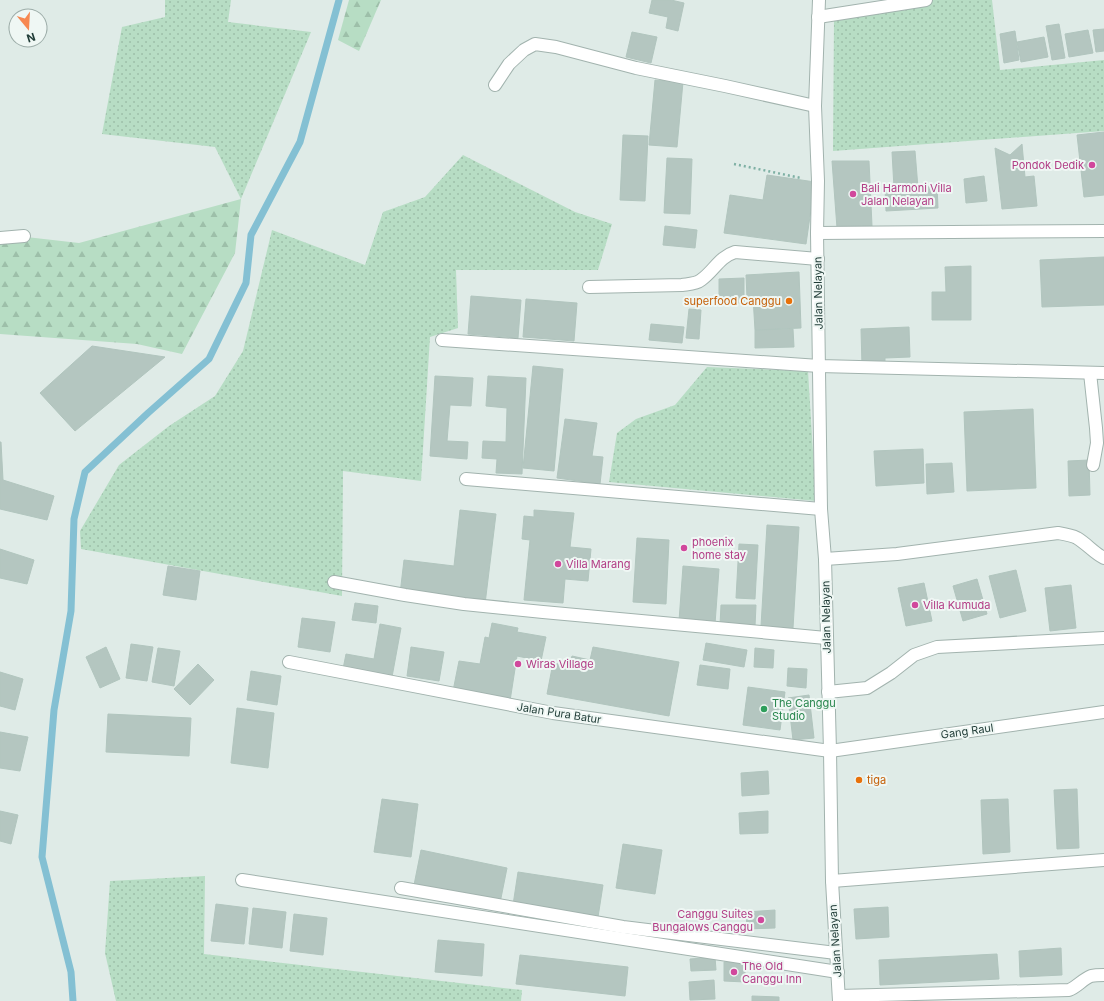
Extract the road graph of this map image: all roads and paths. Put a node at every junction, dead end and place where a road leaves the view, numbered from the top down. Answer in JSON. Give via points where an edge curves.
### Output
{"nodes":[{"id":1,"x":818,"y":0,"type":"edge"},
{"id":2,"x":926,"y":0,"type":"edge"},
{"id":3,"x":818,"y":17,"type":"junction"},
{"id":4,"x":494,"y":85,"type":"dead end"},
{"id":5,"x":814,"y":106,"type":"junction"},
{"id":6,"x":734,"y":164,"type":"dead end"},
{"id":7,"x":818,"y":181,"type":"junction"},
{"id":8,"x":1104,"y":231,"type":"edge"},
{"id":9,"x":816,"y":233,"type":"junction"},
{"id":10,"x":24,"y":236,"type":"dead end"},
{"id":11,"x":0,"y":238,"type":"edge"},
{"id":12,"x":818,"y":259,"type":"junction"},
{"id":13,"x":589,"y":287,"type":"dead end"},
{"id":14,"x":442,"y":340,"type":"dead end"},
{"id":15,"x":819,"y":366,"type":"junction"},
{"id":16,"x":1090,"y":373,"type":"junction"},
{"id":17,"x":1104,"y":373,"type":"edge"},
{"id":18,"x":1093,"y":465,"type":"dead end"},
{"id":19,"x":466,"y":479,"type":"dead end"},
{"id":20,"x":822,"y":509,"type":"junction"},
{"id":21,"x":1104,"y":558,"type":"edge"},
{"id":22,"x":825,"y":559,"type":"junction"},
{"id":23,"x":334,"y":582,"type":"dead end"},
{"id":24,"x":826,"y":638,"type":"junction"},
{"id":25,"x":1104,"y":638,"type":"edge"},
{"id":26,"x":290,"y":662,"type":"dead end"},
{"id":27,"x":828,"y":692,"type":"junction"},
{"id":28,"x":1104,"y":712,"type":"edge"},
{"id":29,"x":830,"y":751,"type":"junction"},
{"id":30,"x":1104,"y":860,"type":"edge"},
{"id":31,"x":242,"y":880,"type":"dead end"},
{"id":32,"x":832,"y":881,"type":"junction"},
{"id":33,"x":401,"y":888,"type":"dead end"},
{"id":34,"x":836,"y":953,"type":"junction"},
{"id":35,"x":838,"y":972,"type":"junction"},
{"id":36,"x":1104,"y":975,"type":"edge"},
{"id":37,"x":839,"y":998,"type":"edge"}],
"edges":[{"from":1,"to":3,"type":"street","name":"Jalan Nelayan"},
{"from":2,"to":3,"type":"street"},
{"from":3,"to":5,"type":"street","name":"Jalan Nelayan"},
{"from":4,"to":5,"type":"street","via":[[509,64],[535,44]]},
{"from":5,"to":7,"type":"street","name":"Jalan Nelayan"},
{"from":6,"to":7,"type":"path"},
{"from":7,"to":9,"type":"street","name":"Jalan Nelayan"},
{"from":8,"to":9,"type":"street"},
{"from":9,"to":12,"type":"street","name":"Jalan Nelayan"},
{"from":10,"to":11,"type":"street"},
{"from":12,"to":13,"type":"street","via":[[735,252],[724,257],[700,280],[692,283]]},
{"from":12,"to":15,"type":"street","name":"Jalan Nelayan"},
{"from":14,"to":15,"type":"street"},
{"from":15,"to":16,"type":"street"},
{"from":15,"to":20,"type":"street","name":"Jalan Nelayan"},
{"from":16,"to":17,"type":"street"},
{"from":16,"to":18,"type":"street","via":[[1097,436]]},
{"from":19,"to":20,"type":"street"},
{"from":20,"to":22,"type":"street","name":"Jalan Nelayan"},
{"from":21,"to":22,"type":"street","via":[[1076,537],[1058,533],[897,554]]},
{"from":22,"to":24,"type":"street","name":"Jalan Nelayan"},
{"from":23,"to":24,"type":"street","via":[[464,604]]},
{"from":24,"to":27,"type":"street","name":"Jalan Nelayan"},
{"from":25,"to":27,"type":"street","via":[[937,647],[914,655],[867,688]]},
{"from":26,"to":29,"type":"street","name":"Jalan Pura Batur","via":[[553,713]]},
{"from":27,"to":29,"type":"street","name":"Jalan Nelayan"},
{"from":28,"to":29,"type":"street","name":"Gang Raul"},
{"from":29,"to":32,"type":"street","name":"Jalan Nelayan"},
{"from":30,"to":32,"type":"street"},
{"from":31,"to":35,"type":"street"},
{"from":32,"to":34,"type":"street","name":"Jalan Nelayan"},
{"from":33,"to":34,"type":"street","via":[[623,927]]},
{"from":34,"to":35,"type":"street","name":"Jalan Nelayan"},
{"from":35,"to":37,"type":"street","name":"Jalan Nelayan"},
{"from":36,"to":37,"type":"street","via":[[1092,975],[1069,990]]}]}
